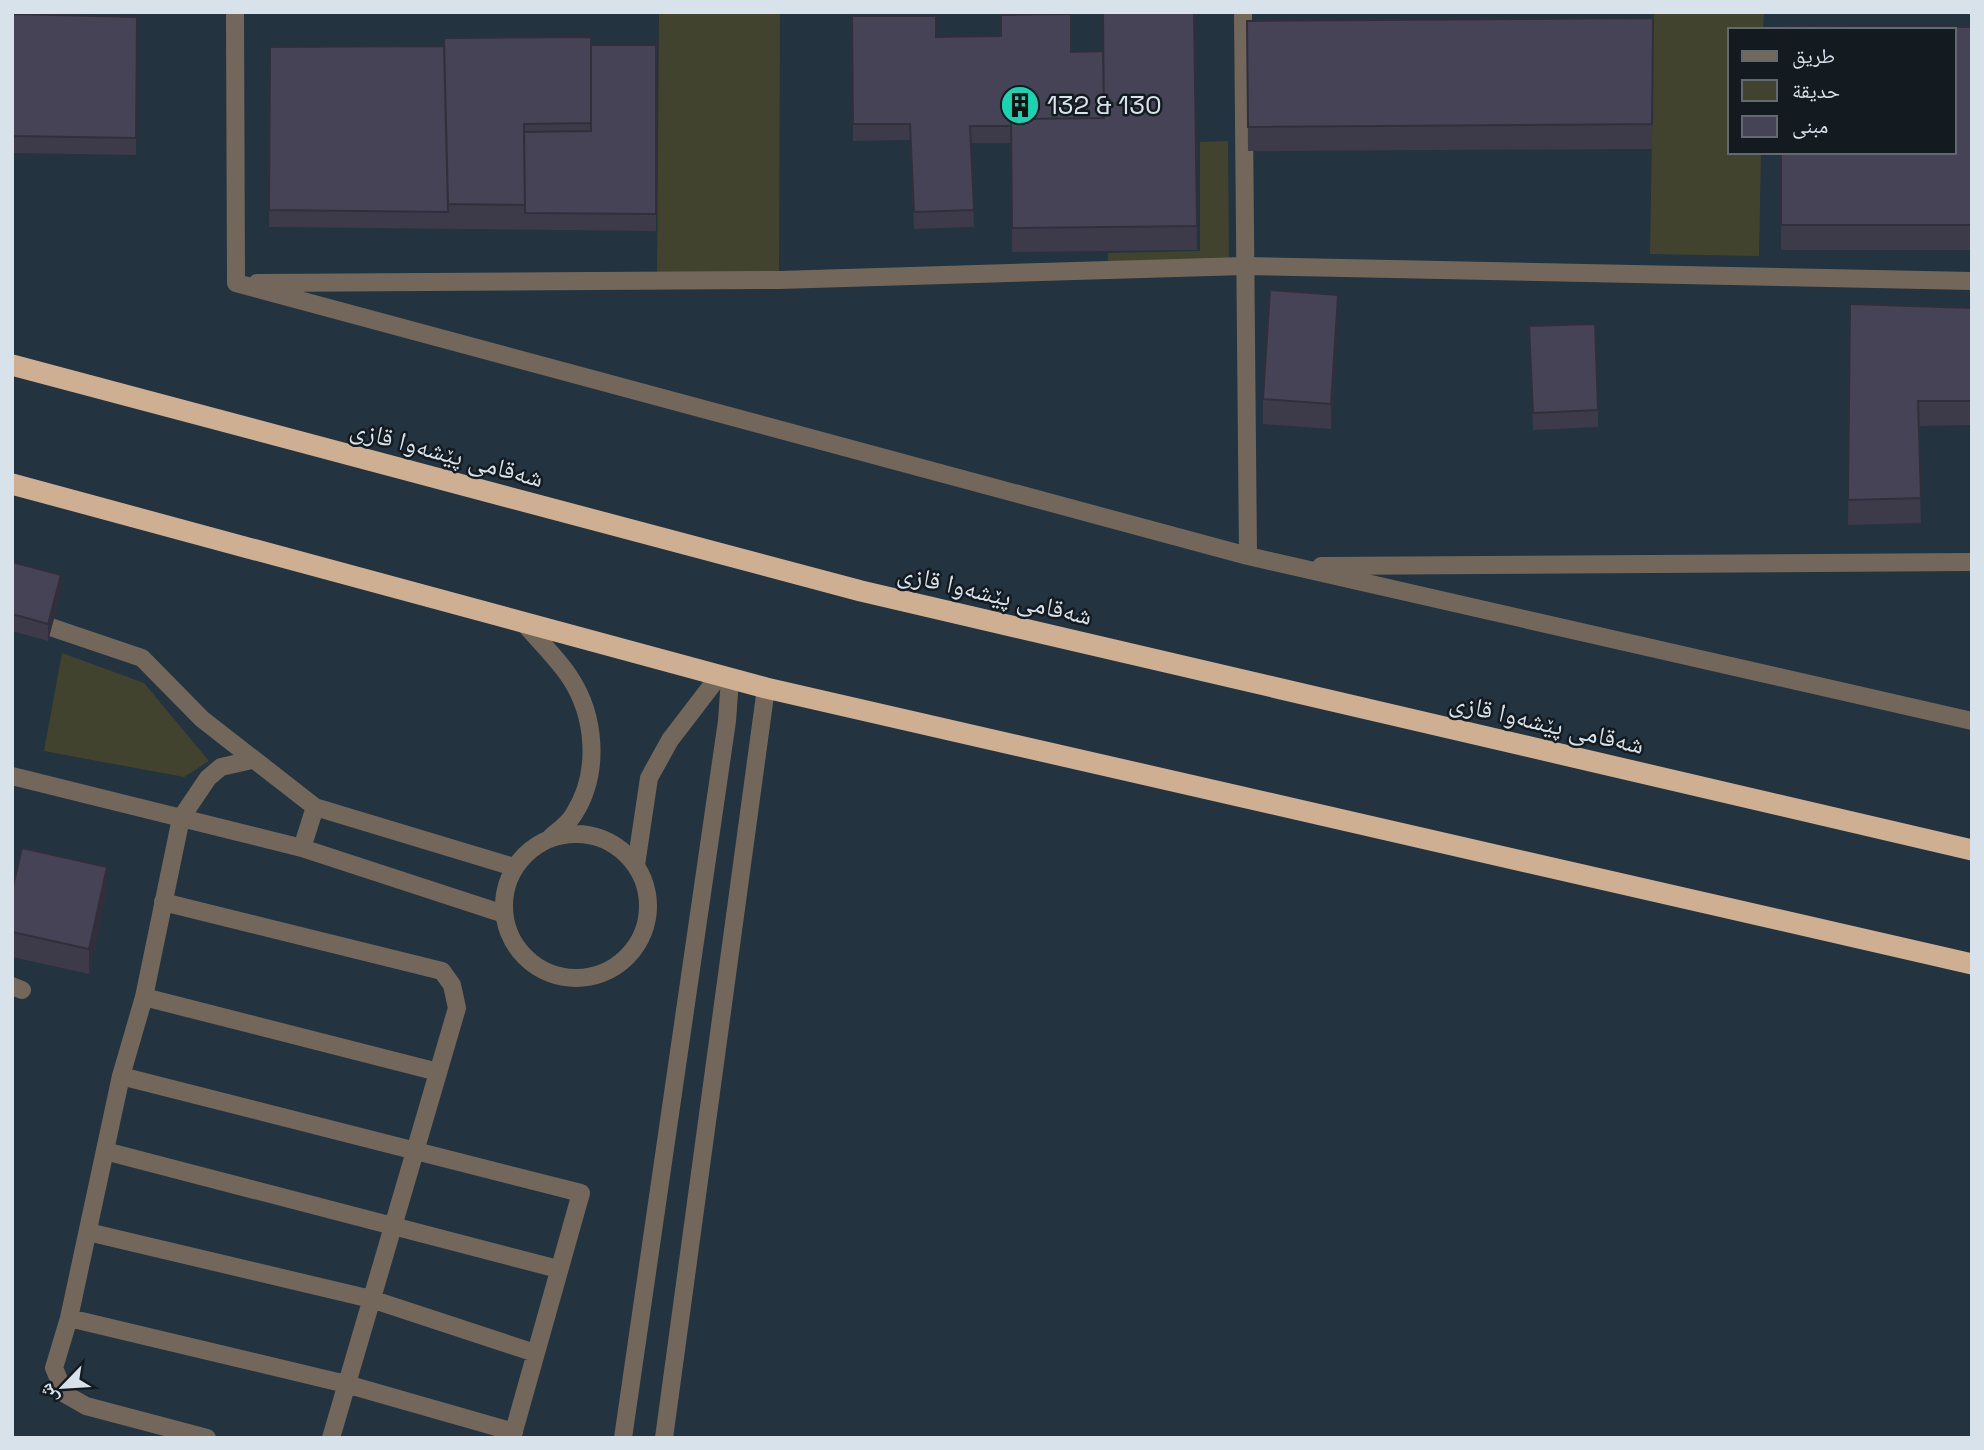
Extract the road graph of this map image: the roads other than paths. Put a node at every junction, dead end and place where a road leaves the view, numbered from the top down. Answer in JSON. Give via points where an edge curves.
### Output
{"nodes":[{"id":1,"x":235,"y":12,"type":"edge"},
{"id":2,"x":1243,"y":12,"type":"edge"},
{"id":3,"x":1244,"y":265,"type":"junction"},
{"id":4,"x":1972,"y":281,"type":"edge"},
{"id":5,"x":236,"y":283,"type":"junction"},
{"id":6,"x":12,"y":365,"type":"edge"},
{"id":7,"x":12,"y":484,"type":"edge"},
{"id":8,"x":1248,"y":556,"type":"junction"},
{"id":9,"x":1972,"y":562,"type":"edge"},
{"id":10,"x":1290,"y":566,"type":"junction"},
{"id":11,"x":12,"y":614,"type":"edge"},
{"id":12,"x":523,"y":622,"type":"junction"},
{"id":13,"x":725,"y":677,"type":"junction"},
{"id":14,"x":766,"y":688,"type":"junction"},
{"id":15,"x":1972,"y":721,"type":"edge"},
{"id":16,"x":252,"y":760,"type":"junction"},
{"id":17,"x":12,"y":776,"type":"edge"},
{"id":18,"x":316,"y":807,"type":"junction"},
{"id":19,"x":181,"y":818,"type":"junction"},
{"id":20,"x":551,"y":837,"type":"junction"},
{"id":21,"x":302,"y":848,"type":"junction"},
{"id":22,"x":1972,"y":850,"type":"edge"},
{"id":23,"x":636,"y":865,"type":"junction"},
{"id":24,"x":514,"y":867,"type":"junction"},
{"id":25,"x":163,"y":902,"type":"junction"},
{"id":26,"x":504,"y":914,"type":"junction"},
{"id":27,"x":1972,"y":964,"type":"edge"},
{"id":28,"x":144,"y":997,"type":"junction"},
{"id":29,"x":438,"y":1072,"type":"junction"},
{"id":30,"x":121,"y":1076,"type":"junction"},
{"id":31,"x":415,"y":1150,"type":"junction"},
{"id":32,"x":105,"y":1151,"type":"junction"},
{"id":33,"x":392,"y":1223,"type":"junction"},
{"id":34,"x":88,"y":1232,"type":"junction"},
{"id":35,"x":558,"y":1269,"type":"junction"},
{"id":36,"x":371,"y":1299,"type":"junction"},
{"id":37,"x":69,"y":1318,"type":"junction"},
{"id":38,"x":535,"y":1353,"type":"junction"},
{"id":39,"x":346,"y":1384,"type":"junction"},
{"id":40,"x":513,"y":1435,"type":"edge"},
{"id":41,"x":207,"y":1438,"type":"edge"},
{"id":42,"x":331,"y":1438,"type":"edge"},
{"id":43,"x":623,"y":1438,"type":"edge"},
{"id":44,"x":664,"y":1438,"type":"edge"}],
"edges":[{"from":1,"to":5,"type":"street"},
{"from":2,"to":3,"type":"street"},
{"from":3,"to":4,"type":"street"},
{"from":3,"to":5,"type":"street","via":[[779,280]]},
{"from":3,"to":8,"type":"street"},
{"from":5,"to":8,"type":"street"},
{"from":6,"to":22,"type":"highway","name":"شەقامی پێشەوا قازی","via":[[861,591]]},
{"from":7,"to":12,"type":"highway"},
{"from":8,"to":10,"type":"street"},
{"from":9,"to":10,"type":"street"},
{"from":10,"to":15,"type":"street"},
{"from":11,"to":16,"type":"street","via":[[142,658],[202,719]]},
{"from":12,"to":13,"type":"highway"},
{"from":12,"to":20,"type":"street","via":[[569,677],[587,714],[592,748],[587,787],[573,816]]},
{"from":13,"to":14,"type":"highway"},
{"from":13,"to":23,"type":"street","via":[[670,740],[649,778]]},
{"from":13,"to":43,"type":"street","via":[[725,735]]},
{"from":14,"to":27,"type":"highway"},
{"from":14,"to":44,"type":"street"},
{"from":16,"to":18,"type":"street"},
{"from":16,"to":19,"type":"street","via":[[221,767]]},
{"from":17,"to":19,"type":"street"},
{"from":18,"to":21,"type":"street"},
{"from":18,"to":24,"type":"street"},
{"from":19,"to":21,"type":"street"},
{"from":19,"to":25,"type":"street"},
{"from":20,"to":23,"type":"street","via":[[598,836]]},
{"from":20,"to":24,"type":"street"},
{"from":21,"to":26,"type":"street"},
{"from":23,"to":26,"type":"street","via":[[646,887],[648,911],[643,934],[631,954],[612,969],[590,977],[566,978],[543,971],[510,937]]},
{"from":24,"to":26,"type":"street","via":[[505,889]]},
{"from":25,"to":28,"type":"street"},
{"from":25,"to":29,"type":"street","via":[[442,971],[452,985],[457,1008]]},
{"from":28,"to":29,"type":"street"},
{"from":28,"to":30,"type":"street"},
{"from":29,"to":31,"type":"street"},
{"from":30,"to":31,"type":"street"},
{"from":30,"to":32,"type":"street"},
{"from":31,"to":33,"type":"street"},
{"from":31,"to":35,"type":"street","via":[[581,1193]]},
{"from":32,"to":33,"type":"street"},
{"from":32,"to":34,"type":"street"},
{"from":33,"to":35,"type":"street"},
{"from":33,"to":36,"type":"street"},
{"from":34,"to":36,"type":"street"},
{"from":34,"to":37,"type":"street"},
{"from":35,"to":38,"type":"street"},
{"from":36,"to":38,"type":"street"},
{"from":36,"to":39,"type":"street"},
{"from":37,"to":39,"type":"street"},
{"from":37,"to":41,"type":"street","via":[[54,1368],[65,1394],[86,1406]]},
{"from":38,"to":40,"type":"street"},
{"from":39,"to":40,"type":"street"},
{"from":39,"to":42,"type":"street"}]}
